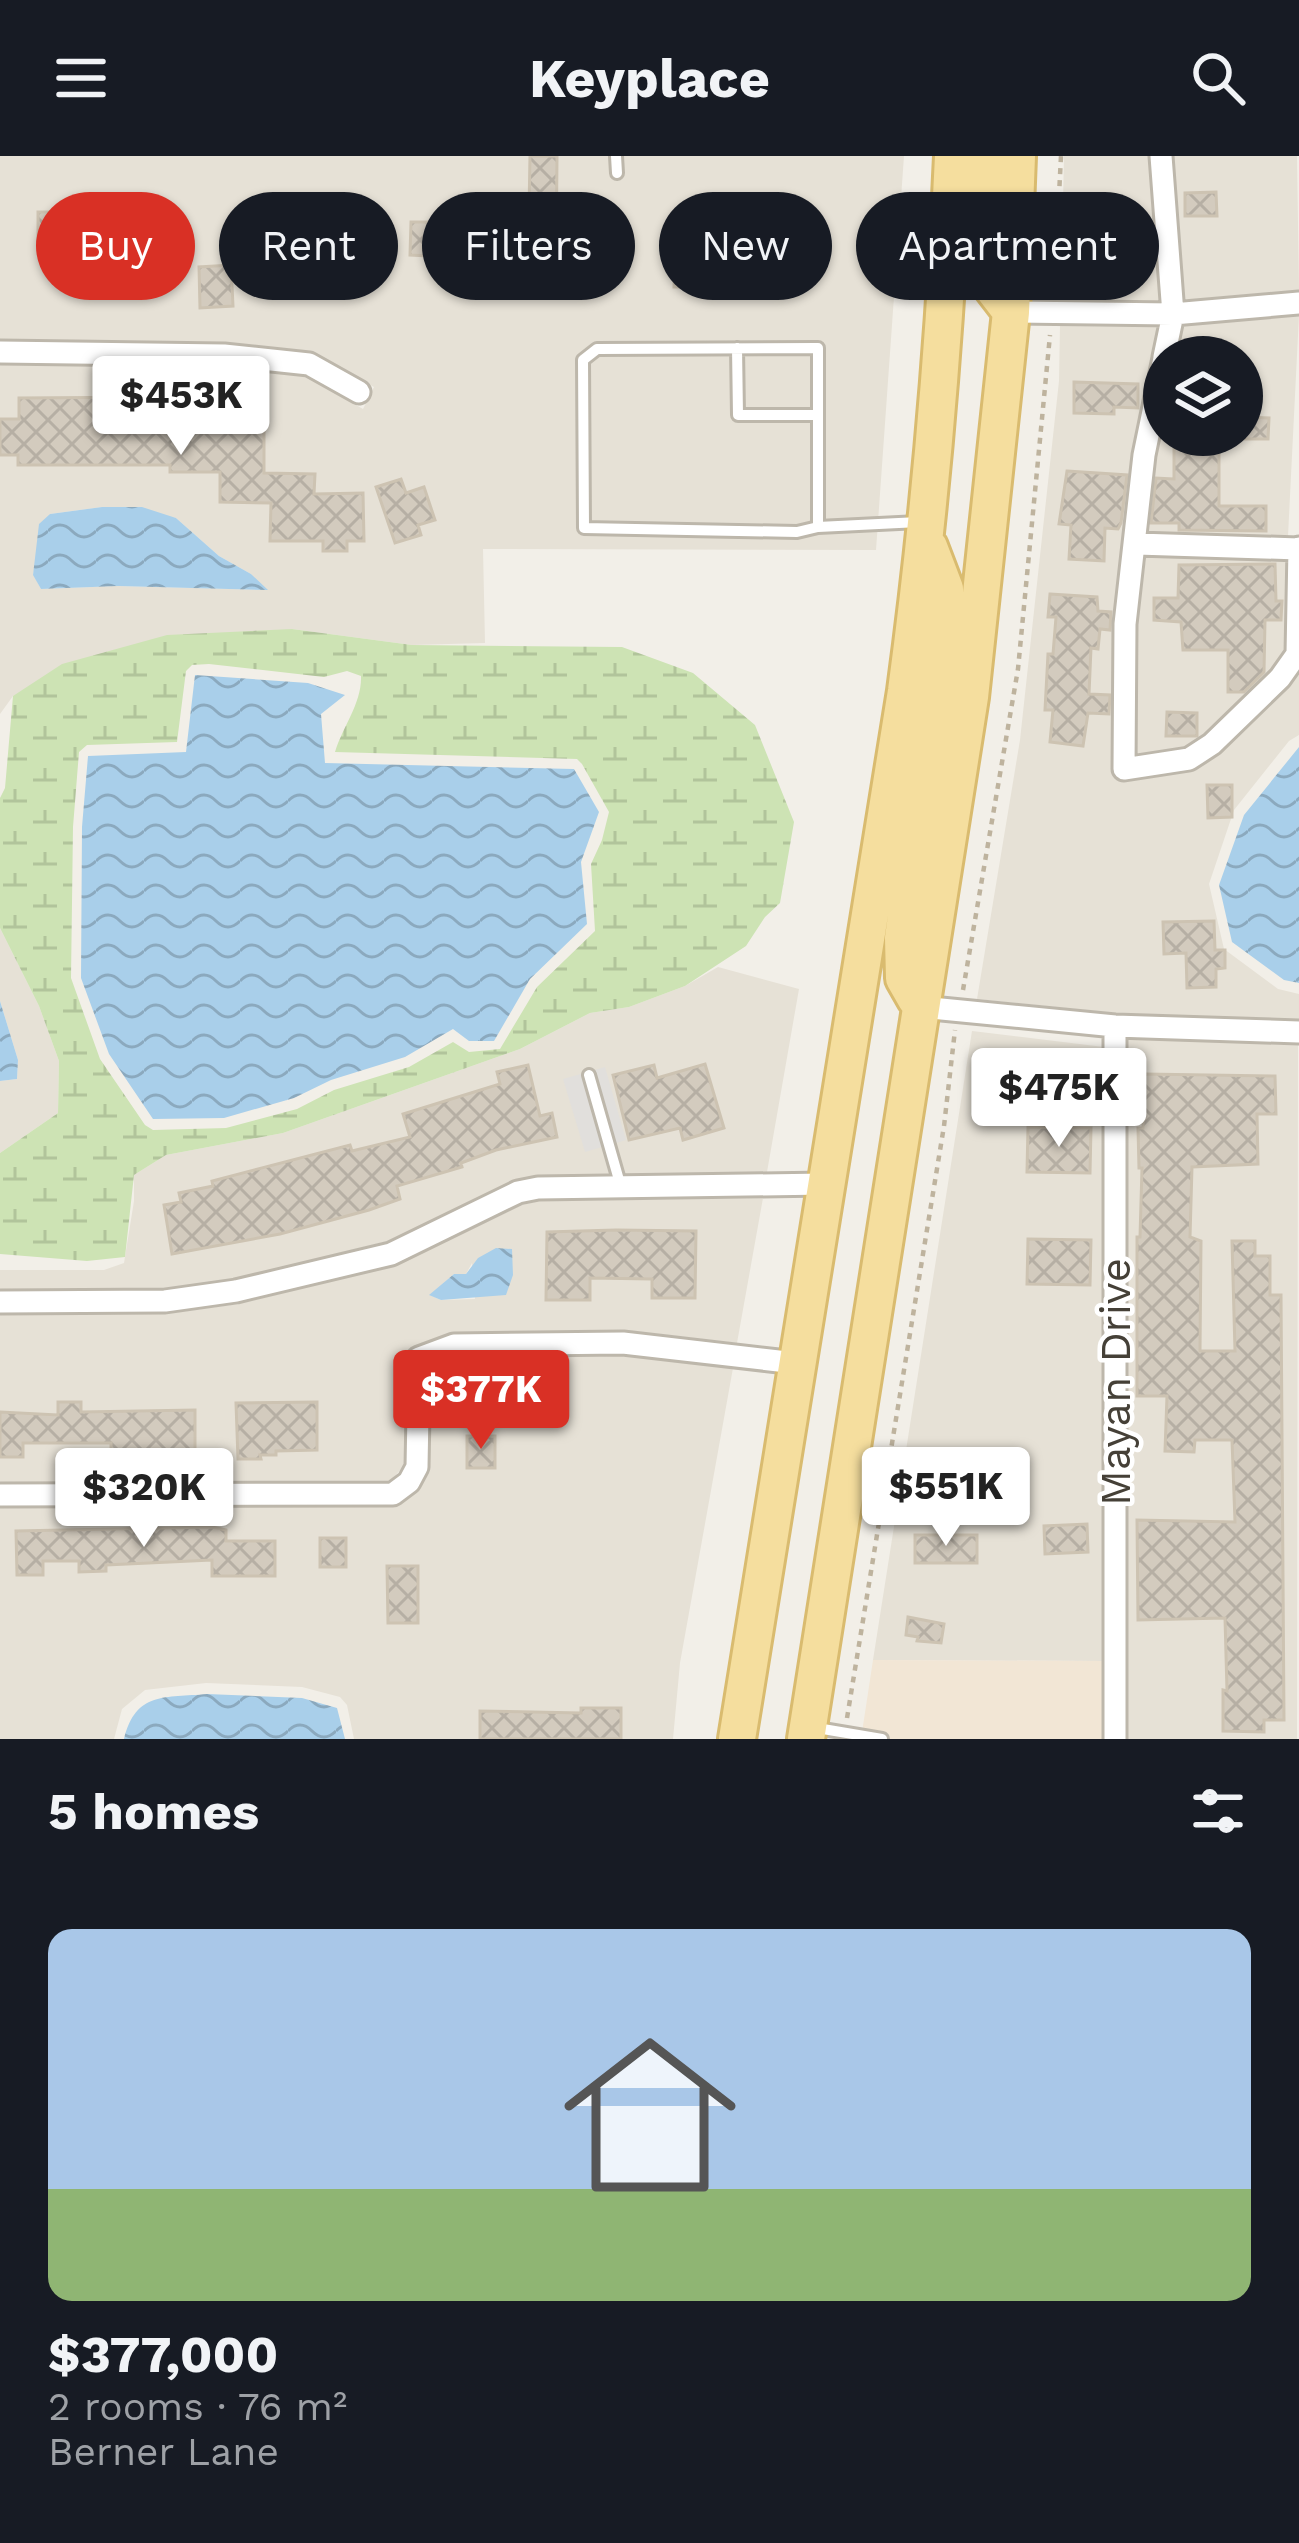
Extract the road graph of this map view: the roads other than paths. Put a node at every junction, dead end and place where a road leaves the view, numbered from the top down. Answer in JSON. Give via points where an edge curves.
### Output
{"nodes":[{"id":1,"x":616,"y":156,"type":"edge"},
{"id":2,"x":952,"y":156,"type":"edge"},
{"id":3,"x":986,"y":156,"type":"edge"},
{"id":4,"x":1016,"y":156,"type":"edge"},
{"id":5,"x":1161,"y":156,"type":"edge"},
{"id":6,"x":617,"y":173,"type":"dead end"},
{"id":7,"x":1299,"y":303,"type":"edge"},
{"id":8,"x":1011,"y":312,"type":"junction"},
{"id":9,"x":1173,"y":314,"type":"junction"},
{"id":10,"x":1168,"y":336,"type":"edge"},
{"id":11,"x":737,"y":348,"type":"junction"},
{"id":12,"x":0,"y":352,"type":"edge"},
{"id":13,"x":359,"y":392,"type":"dead end"},
{"id":14,"x":818,"y":415,"type":"junction"},
{"id":15,"x":1144,"y":456,"type":"edge"},
{"id":16,"x":818,"y":526,"type":"junction"},
{"id":17,"x":927,"y":530,"type":"junction"},
{"id":18,"x":1137,"y":544,"type":"junction"},
{"id":19,"x":1299,"y":548,"type":"edge"},
{"id":20,"x":921,"y":1007,"type":"junction"},
{"id":21,"x":1115,"y":1026,"type":"junction"},
{"id":22,"x":1299,"y":1032,"type":"edge"},
{"id":23,"x":590,"y":1075,"type":"dead end"},
{"id":24,"x":824,"y":1184,"type":"junction"},
{"id":25,"x":621,"y":1188,"type":"junction"},
{"id":26,"x":0,"y":1302,"type":"edge"},
{"id":27,"x":796,"y":1363,"type":"junction"},
{"id":28,"x":0,"y":1495,"type":"edge"},
{"id":29,"x":807,"y":1732,"type":"edge"},
{"id":30,"x":737,"y":1739,"type":"edge"},
{"id":31,"x":882,"y":1739,"type":"edge"},
{"id":32,"x":1115,"y":1739,"type":"edge"}],
"edges":[{"from":1,"to":6,"type":"lane"},
{"from":2,"to":17,"type":"main road"},
{"from":3,"to":8,"type":"main road","via":[[988,283]]},
{"from":4,"to":8,"type":"main road"},
{"from":5,"to":9,"type":"street"},
{"from":7,"to":9,"type":"street"},
{"from":8,"to":9,"type":"street"},
{"from":8,"to":20,"type":"main road","via":[[970,697]]},
{"from":9,"to":10,"type":"street"},
{"from":11,"to":14,"type":"lane","via":[[818,348]]},
{"from":11,"to":14,"type":"lane","via":[[738,416]]},
{"from":11,"to":16,"type":"lane","via":[[597,349],[583,360],[584,528]]},
{"from":12,"to":13,"type":"street","via":[[309,364]]},
{"from":14,"to":16,"type":"lane"},
{"from":15,"to":18,"type":"street"},
{"from":16,"to":17,"type":"lane"},
{"from":17,"to":20,"type":"main road","via":[[944,589],[944,644],[903,938],[904,978]]},
{"from":17,"to":24,"type":"main road"},
{"from":18,"to":19,"type":"street"},
{"from":18,"to":19,"type":"street","via":[[1125,624],[1124,770],[1190,760],[1280,678],[1297,654]]},
{"from":20,"to":21,"type":"street"},
{"from":20,"to":29,"type":"main road"},
{"from":21,"to":22,"type":"street"},
{"from":21,"to":32,"type":"street","name":"Mayan Drive"},
{"from":23,"to":25,"type":"lane"},
{"from":24,"to":25,"type":"street"},
{"from":24,"to":27,"type":"main road"},
{"from":25,"to":26,"type":"street","via":[[518,1192],[391,1254],[188,1300]]},
{"from":27,"to":28,"type":"street","via":[[623,1343],[454,1345],[418,1358],[417,1467],[393,1494]]},
{"from":27,"to":30,"type":"main road"},
{"from":29,"to":31,"type":"lane"}]}
